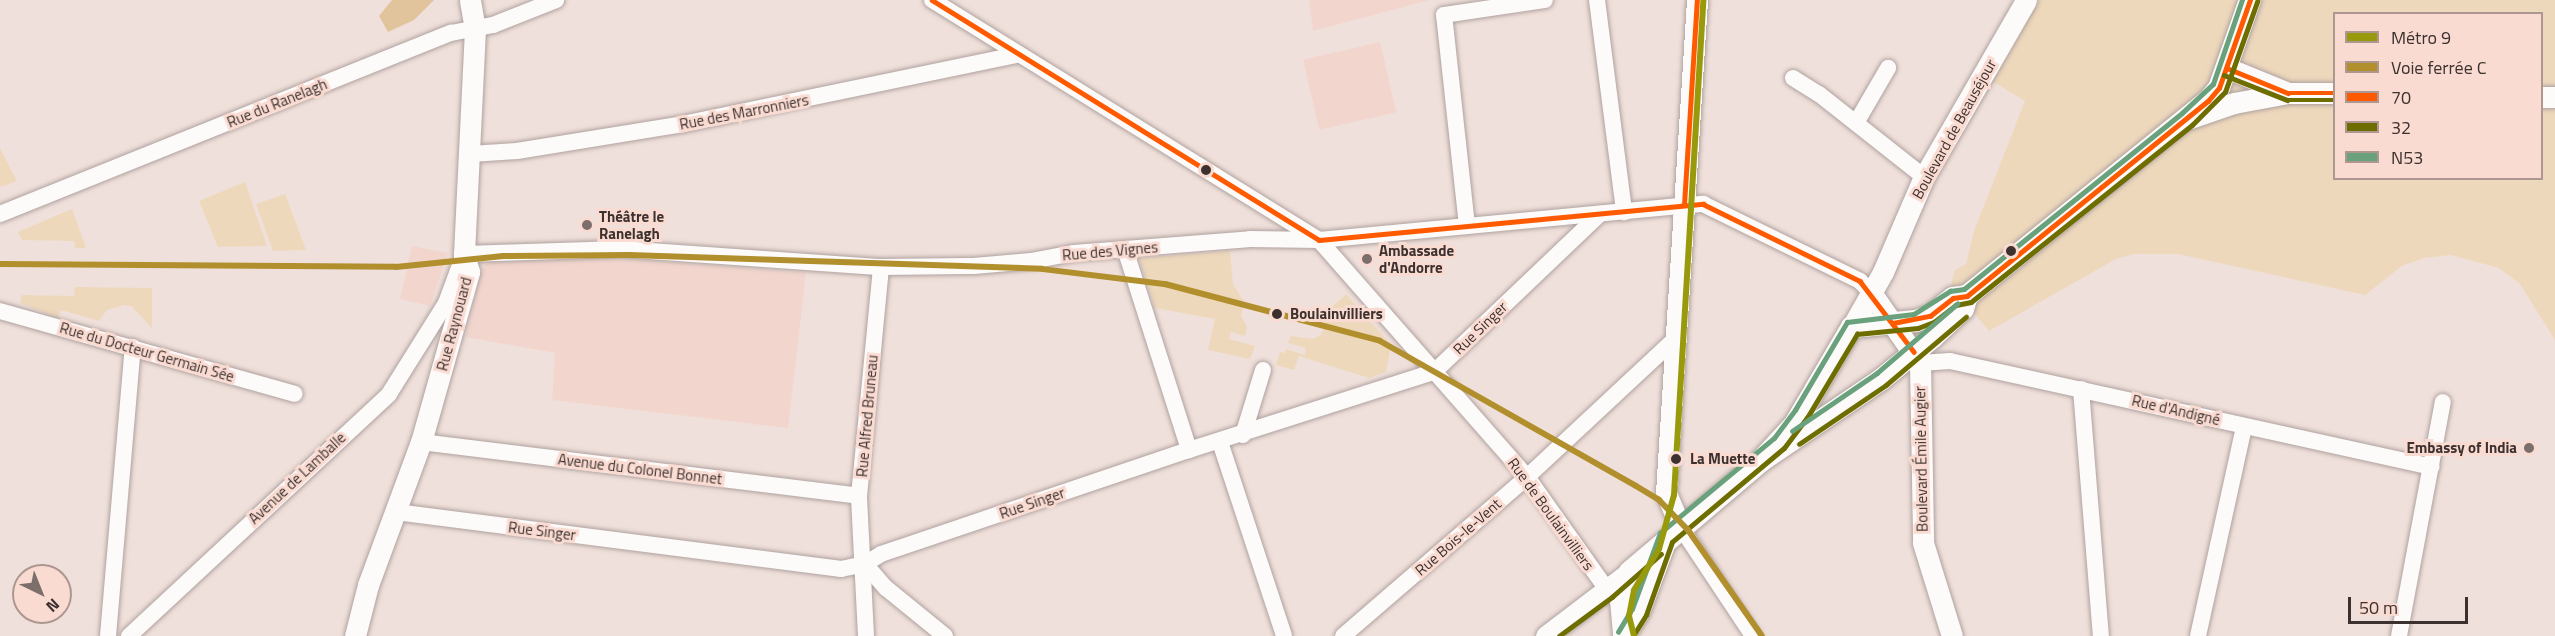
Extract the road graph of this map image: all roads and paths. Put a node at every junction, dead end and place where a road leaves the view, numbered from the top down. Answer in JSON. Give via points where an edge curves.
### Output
{"nodes":[{"id":1,"x":470,"y":0,"type":"edge"},
{"id":2,"x":556,"y":0,"type":"edge"},
{"id":3,"x":932,"y":0,"type":"edge"},
{"id":4,"x":1545,"y":0,"type":"edge"},
{"id":5,"x":1597,"y":0,"type":"edge"},
{"id":6,"x":1697,"y":0,"type":"edge"},
{"id":7,"x":2026,"y":0,"type":"edge"},
{"id":8,"x":2250,"y":0,"type":"edge"},
{"id":9,"x":475,"y":29,"type":"junction"},
{"id":10,"x":1017,"y":55,"type":"junction"},
{"id":11,"x":1888,"y":68,"type":"dead end"},
{"id":12,"x":2227,"y":68,"type":"junction"},
{"id":13,"x":1793,"y":78,"type":"dead end"},
{"id":14,"x":2288,"y":93,"type":"junction"},
{"id":15,"x":2333,"y":93,"type":"edge"},
{"id":16,"x":2187,"y":119,"type":"junction"},
{"id":17,"x":1856,"y":123,"type":"junction"},
{"id":18,"x":470,"y":154,"type":"junction"},
{"id":19,"x":1924,"y":177,"type":"junction"},
{"id":20,"x":1684,"y":205,"type":"junction"},
{"id":21,"x":1623,"y":212,"type":"junction"},
{"id":22,"x":0,"y":214,"type":"edge"},
{"id":23,"x":1600,"y":214,"type":"junction"},
{"id":24,"x":1467,"y":226,"type":"junction"},
{"id":25,"x":1319,"y":240,"type":"junction"},
{"id":26,"x":1125,"y":249,"type":"junction"},
{"id":27,"x":465,"y":254,"type":"junction"},
{"id":28,"x":881,"y":267,"type":"junction"},
{"id":29,"x":1872,"y":294,"type":"junction"},
{"id":30,"x":1967,"y":296,"type":"junction"},
{"id":31,"x":455,"y":298,"type":"junction"},
{"id":32,"x":0,"y":311,"type":"edge"},
{"id":33,"x":1893,"y":323,"type":"junction"},
{"id":34,"x":1852,"y":327,"type":"junction"},
{"id":35,"x":1676,"y":338,"type":"junction"},
{"id":36,"x":133,"y":347,"type":"junction"},
{"id":37,"x":1917,"y":357,"type":"junction"},
{"id":38,"x":1263,"y":370,"type":"dead end"},
{"id":39,"x":1434,"y":372,"type":"junction"},
{"id":40,"x":2081,"y":390,"type":"junction"},
{"id":41,"x":295,"y":394,"type":"dead end"},
{"id":42,"x":2443,"y":402,"type":"dead end"},
{"id":43,"x":2244,"y":426,"type":"junction"},
{"id":44,"x":1243,"y":435,"type":"junction"},
{"id":45,"x":421,"y":442,"type":"junction"},
{"id":46,"x":1220,"y":442,"type":"junction"},
{"id":47,"x":1189,"y":450,"type":"junction"},
{"id":48,"x":1761,"y":461,"type":"junction"},
{"id":49,"x":2431,"y":467,"type":"junction"},
{"id":50,"x":1527,"y":477,"type":"junction"},
{"id":51,"x":859,"y":496,"type":"junction"},
{"id":52,"x":396,"y":513,"type":"junction"},
{"id":53,"x":1673,"y":532,"type":"junction"},
{"id":54,"x":865,"y":564,"type":"junction"},
{"id":55,"x":1630,"y":572,"type":"junction"},
{"id":56,"x":1608,"y":591,"type":"junction"},
{"id":57,"x":1625,"y":635,"type":"edge"},
{"id":58,"x":108,"y":636,"type":"edge"},
{"id":59,"x":129,"y":636,"type":"edge"},
{"id":60,"x":355,"y":636,"type":"edge"},
{"id":61,"x":866,"y":636,"type":"edge"},
{"id":62,"x":945,"y":636,"type":"edge"},
{"id":63,"x":1284,"y":636,"type":"edge"},
{"id":64,"x":1343,"y":636,"type":"edge"},
{"id":65,"x":1546,"y":636,"type":"edge"},
{"id":66,"x":1753,"y":636,"type":"edge"},
{"id":67,"x":1952,"y":636,"type":"edge"},
{"id":68,"x":2102,"y":636,"type":"edge"},
{"id":69,"x":2198,"y":636,"type":"edge"},
{"id":70,"x":2399,"y":636,"type":"edge"}],
"edges":[{"from":1,"to":9,"type":"street","name":"Rue Raynouard"},
{"from":2,"to":9,"type":"street","name":"Rue du Ranelagh"},
{"from":3,"to":10,"type":"street","name":"Rue de Boulainvilliers"},
{"from":4,"to":24,"type":"street","via":[[1444,15]]},
{"from":5,"to":21,"type":"street"},
{"from":6,"to":20,"type":"street"},
{"from":7,"to":19,"type":"street","name":"Boulevard de Beauséjour"},
{"from":8,"to":12,"type":"main road"},
{"from":9,"to":18,"type":"street","name":"Rue Raynouard"},
{"from":9,"to":22,"type":"street","name":"Rue du Ranelagh","via":[[451,33]]},
{"from":10,"to":18,"type":"street","name":"Rue des Marronniers","via":[[683,124],[517,151]]},
{"from":10,"to":25,"type":"street","name":"Rue de Boulainvilliers"},
{"from":11,"to":17,"type":"street"},
{"from":12,"to":14,"type":"street"},
{"from":12,"to":16,"type":"main road","via":[[2219,87]]},
{"from":13,"to":17,"type":"street"},
{"from":14,"to":15,"type":"street"},
{"from":14,"to":16,"type":"street","via":[[2235,103]]},
{"from":16,"to":30,"type":"main road"},
{"from":17,"to":19,"type":"street"},
{"from":18,"to":27,"type":"street","name":"Rue Raynouard"},
{"from":19,"to":29,"type":"street","name":"Boulevard de Beauséjour"},
{"from":20,"to":21,"type":"street","name":"Rue des Vignes"},
{"from":20,"to":29,"type":"street","name":"Rue des Vignes","via":[[1703,204],[1860,281]]},
{"from":20,"to":35,"type":"street"},
{"from":21,"to":23,"type":"street","name":"Rue des Vignes"},
{"from":23,"to":24,"type":"street","name":"Rue des Vignes"},
{"from":23,"to":39,"type":"street","name":"Rue Singer"},
{"from":24,"to":25,"type":"street","name":"Rue des Vignes"},
{"from":25,"to":26,"type":"street","name":"Rue des Vignes","via":[[1250,239]]},
{"from":25,"to":39,"type":"street","name":"Rue de Boulainvilliers"},
{"from":26,"to":28,"type":"street","name":"Rue des Vignes","via":[[1020,262]]},
{"from":26,"to":47,"type":"street"},
{"from":27,"to":28,"type":"street","name":"Rue des Vignes","via":[[621,249]]},
{"from":27,"to":31,"type":"street","name":"Rue Raynouard","via":[[469,272]]},
{"from":28,"to":51,"type":"street","name":"Rue Alfred Bruneau"},
{"from":29,"to":33,"type":"street"},
{"from":29,"to":34,"type":"street","name":"Boulevard de Beauséjour"},
{"from":30,"to":33,"type":"main road","via":[[1953,298],[1930,316]]},
{"from":30,"to":37,"type":"main road","via":[[1962,309]]},
{"from":31,"to":45,"type":"street","name":"Rue Raynouard"},
{"from":31,"to":59,"type":"street","name":"Avenue de Lamballe","via":[[389,394]]},
{"from":32,"to":36,"type":"street","name":"Rue du Docteur Germain Sée"},
{"from":33,"to":34,"type":"main road"},
{"from":33,"to":37,"type":"street"},
{"from":34,"to":48,"type":"main road","via":[[1795,424]]},
{"from":35,"to":50,"type":"street","name":"Rue Bois-le-Vent"},
{"from":35,"to":53,"type":"street","via":[[1666,493]]},
{"from":36,"to":41,"type":"street","name":"Rue du Docteur Germain Sée"},
{"from":36,"to":58,"type":"street"},
{"from":37,"to":40,"type":"street","name":"Rue d'Andigné"},
{"from":37,"to":48,"type":"main road"},
{"from":37,"to":67,"type":"street","name":"Boulevard Émile Augier","via":[[1923,543]]},
{"from":38,"to":44,"type":"street"},
{"from":39,"to":44,"type":"street","name":"Rue Singer"},
{"from":39,"to":50,"type":"street","name":"Rue de Boulainvilliers"},
{"from":40,"to":43,"type":"street","name":"Rue d'Andigné"},
{"from":40,"to":68,"type":"street"},
{"from":42,"to":49,"type":"street"},
{"from":43,"to":49,"type":"street","name":"Rue d'Andigné"},
{"from":43,"to":69,"type":"street"},
{"from":44,"to":46,"type":"street","name":"Rue Singer"},
{"from":45,"to":51,"type":"street","name":"Avenue du Colonel Bonnet"},
{"from":45,"to":52,"type":"street","name":"Rue Raynouard"},
{"from":46,"to":47,"type":"street","name":"Rue Singer"},
{"from":46,"to":63,"type":"street"},
{"from":47,"to":54,"type":"street","name":"Rue Singer","via":[[881,555]]},
{"from":48,"to":53,"type":"main road"},
{"from":49,"to":70,"type":"street"},
{"from":50,"to":56,"type":"street","name":"Rue de Boulainvilliers"},
{"from":50,"to":64,"type":"street","name":"Rue Bois-le-Vent"},
{"from":51,"to":54,"type":"street","name":"Rue Alfred Bruneau","via":[[859,547]]},
{"from":52,"to":54,"type":"street","name":"Rue Singer","via":[[841,569]]},
{"from":52,"to":60,"type":"street","name":"Rue Raynouard"},
{"from":53,"to":55,"type":"main road"},
{"from":53,"to":57,"type":"main road"},
{"from":53,"to":66,"type":"street"},
{"from":54,"to":61,"type":"street","name":"Rue Alfred Bruneau"},
{"from":54,"to":62,"type":"street","via":[[886,588]]},
{"from":55,"to":56,"type":"street"},
{"from":55,"to":57,"type":"main road","via":[[1621,601]]},
{"from":56,"to":57,"type":"street"},
{"from":56,"to":65,"type":"street"}]}
